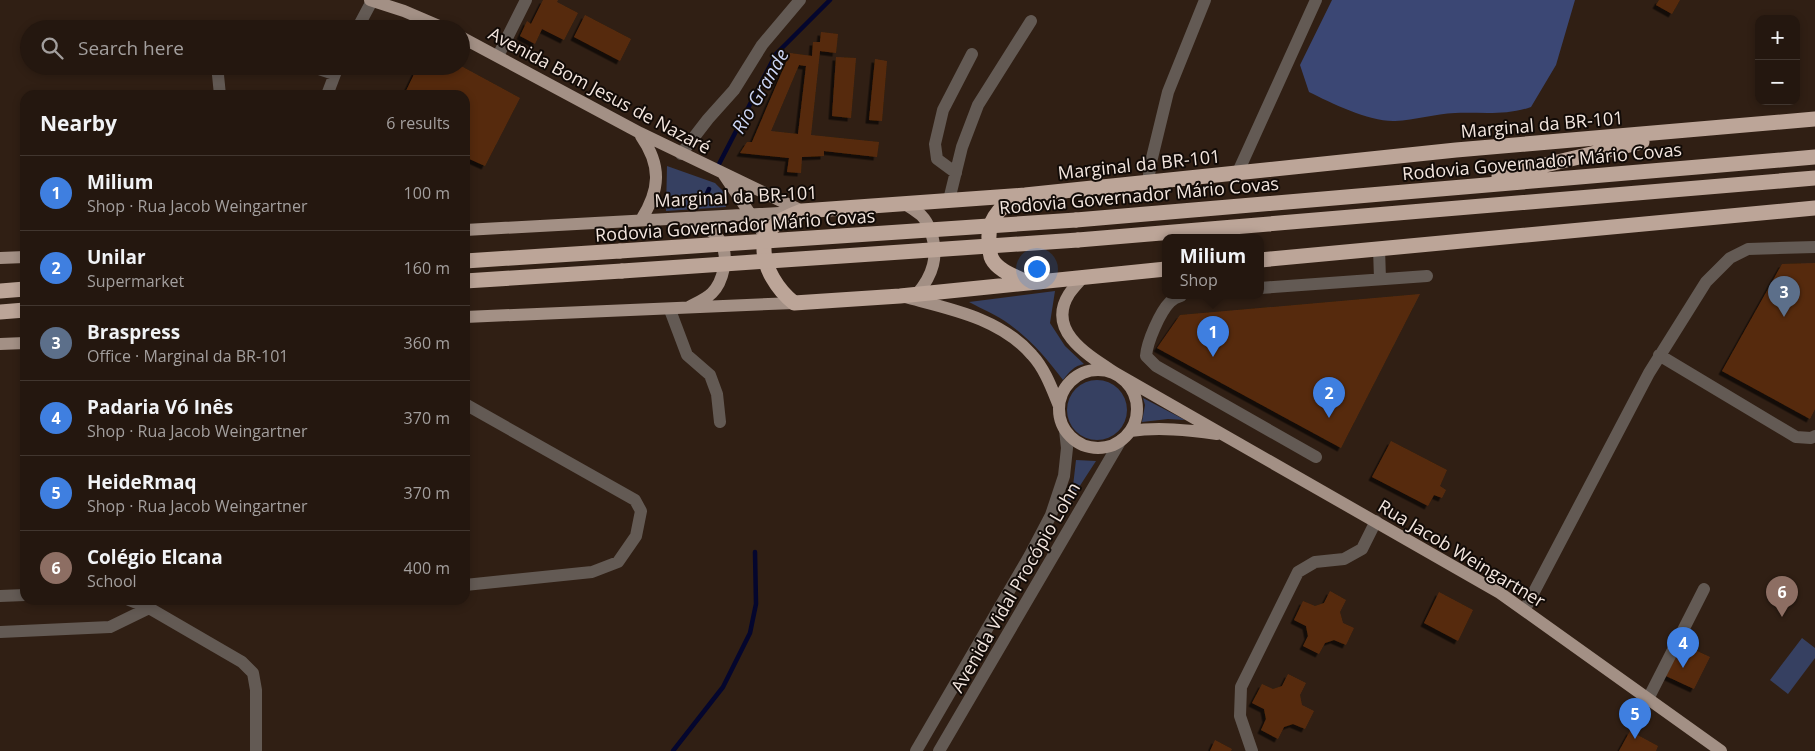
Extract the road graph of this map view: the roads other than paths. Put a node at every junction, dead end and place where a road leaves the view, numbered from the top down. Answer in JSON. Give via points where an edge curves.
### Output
{"nodes":[{"id":1,"x":371,"y":0,"type":"edge"},
{"id":2,"x":526,"y":0,"type":"edge"},
{"id":3,"x":800,"y":0,"type":"edge"},
{"id":4,"x":1205,"y":0,"type":"edge"},
{"id":5,"x":1316,"y":0,"type":"edge"},
{"id":6,"x":361,"y":20,"type":"edge"},
{"id":7,"x":426,"y":20,"type":"edge"},
{"id":8,"x":1031,"y":21,"type":"dead end"},
{"id":9,"x":470,"y":42,"type":"edge"},
{"id":10,"x":972,"y":54,"type":"dead end"},
{"id":11,"x":498,"y":56,"type":"junction"},
{"id":12,"x":218,"y":75,"type":"edge"},
{"id":13,"x":334,"y":75,"type":"edge"},
{"id":14,"x":220,"y":90,"type":"edge"},
{"id":15,"x":329,"y":90,"type":"edge"},
{"id":16,"x":1815,"y":119,"type":"edge"},
{"id":17,"x":1690,"y":130,"type":"junction"},
{"id":18,"x":640,"y":134,"type":"junction"},
{"id":19,"x":680,"y":154,"type":"junction"},
{"id":20,"x":1815,"y":157,"type":"edge"},
{"id":21,"x":1238,"y":172,"type":"junction"},
{"id":22,"x":722,"y":173,"type":"junction"},
{"id":23,"x":956,"y":173,"type":"junction"},
{"id":24,"x":1815,"y":178,"type":"edge"},
{"id":25,"x":1148,"y":182,"type":"junction"},
{"id":26,"x":1448,"y":188,"type":"junction"},
{"id":27,"x":1025,"y":194,"type":"junction"},
{"id":28,"x":949,"y":200,"type":"junction"},
{"id":29,"x":905,"y":204,"type":"junction"},
{"id":30,"x":1815,"y":208,"type":"edge"},
{"id":31,"x":802,"y":211,"type":"junction"},
{"id":32,"x":749,"y":214,"type":"junction"},
{"id":33,"x":673,"y":218,"type":"junction"},
{"id":34,"x":640,"y":220,"type":"junction"},
{"id":35,"x":470,"y":230,"type":"edge"},
{"id":36,"x":765,"y":236,"type":"junction"},
{"id":37,"x":1815,"y":247,"type":"edge"},
{"id":38,"x":1379,"y":248,"type":"junction"},
{"id":39,"x":20,"y":257,"type":"edge"},
{"id":40,"x":0,"y":258,"type":"edge"},
{"id":41,"x":1264,"y":260,"type":"edge"},
{"id":42,"x":470,"y":261,"type":"edge"},
{"id":43,"x":1162,"y":269,"type":"edge"},
{"id":44,"x":1084,"y":276,"type":"junction"},
{"id":45,"x":1427,"y":276,"type":"dead end"},
{"id":46,"x":1380,"y":279,"type":"junction"},
{"id":47,"x":470,"y":282,"type":"edge"},
{"id":48,"x":1028,"y":283,"type":"junction"},
{"id":49,"x":1264,"y":288,"type":"edge"},
{"id":50,"x":20,"y":289,"type":"edge"},
{"id":51,"x":0,"y":291,"type":"edge"},
{"id":52,"x":917,"y":294,"type":"junction"},
{"id":53,"x":900,"y":296,"type":"junction"},
{"id":54,"x":1173,"y":299,"type":"edge"},
{"id":55,"x":794,"y":304,"type":"junction"},
{"id":56,"x":686,"y":309,"type":"junction"},
{"id":57,"x":20,"y":310,"type":"edge"},
{"id":58,"x":670,"y":310,"type":"junction"},
{"id":59,"x":0,"y":312,"type":"edge"},
{"id":60,"x":470,"y":318,"type":"edge"},
{"id":61,"x":20,"y":343,"type":"edge"},
{"id":62,"x":0,"y":344,"type":"edge"},
{"id":63,"x":1659,"y":355,"type":"junction"},
{"id":64,"x":1117,"y":374,"type":"junction"},
{"id":65,"x":1059,"y":406,"type":"junction"},
{"id":66,"x":470,"y":407,"type":"edge"},
{"id":67,"x":720,"y":422,"type":"dead end"},
{"id":68,"x":1065,"y":430,"type":"junction"},
{"id":69,"x":1224,"y":435,"type":"junction"},
{"id":70,"x":1125,"y":436,"type":"junction"},
{"id":71,"x":1815,"y":436,"type":"edge"},
{"id":72,"x":1316,"y":457,"type":"dead end"},
{"id":73,"x":1376,"y":521,"type":"junction"},
{"id":74,"x":470,"y":584,"type":"edge"},
{"id":75,"x":1704,"y":588,"type":"dead end"},
{"id":76,"x":20,"y":595,"type":"edge"},
{"id":77,"x":0,"y":596,"type":"edge"},
{"id":78,"x":142,"y":605,"type":"edge"},
{"id":79,"x":149,"y":608,"type":"junction"},
{"id":80,"x":1525,"y":609,"type":"junction"},
{"id":81,"x":0,"y":632,"type":"edge"},
{"id":82,"x":1648,"y":700,"type":"junction"},
{"id":83,"x":256,"y":751,"type":"edge"},
{"id":84,"x":916,"y":751,"type":"edge"},
{"id":85,"x":939,"y":751,"type":"edge"},
{"id":86,"x":1252,"y":751,"type":"edge"},
{"id":87,"x":1721,"y":751,"type":"edge"}],
"edges":[{"from":1,"to":6,"type":"street"},
{"from":1,"to":7,"type":"main road"},
{"from":2,"to":11,"type":"street"},
{"from":3,"to":19,"type":"street","via":[[762,45],[734,90]]},
{"from":4,"to":25,"type":"street","via":[[1168,92]]},
{"from":5,"to":21,"type":"street"},
{"from":8,"to":23,"type":"street","via":[[978,105]]},
{"from":9,"to":11,"type":"main road","name":"Avenida Bom Jesus de Nazaré"},
{"from":10,"to":23,"type":"street","via":[[943,110],[935,144],[938,159]]},
{"from":11,"to":18,"type":"main road","name":"Avenida Bom Jesus de Nazaré"},
{"from":12,"to":14,"type":"street"},
{"from":13,"to":15,"type":"street"},
{"from":16,"to":17,"type":"highway","name":"Marginal da BR-101"},
{"from":17,"to":21,"type":"highway","name":"Marginal da BR-101"},
{"from":17,"to":26,"type":"highway"},
{"from":18,"to":19,"type":"main road","name":"Avenida Bom Jesus de Nazaré"},
{"from":18,"to":34,"type":"main road","via":[[656,167],[656,186],[651,204]]},
{"from":19,"to":22,"type":"main road","name":"Avenida Bom Jesus de Nazaré"},
{"from":20,"to":26,"type":"highway","name":"Rodovia Governador Mário Covas"},
{"from":21,"to":25,"type":"highway","name":"Marginal da BR-101"},
{"from":22,"to":31,"type":"main road","name":"Avenida Bom Jesus de Nazaré"},
{"from":22,"to":32,"type":"main road","name":"Avenida Bom Jesus de Nazaré"},
{"from":23,"to":28,"type":"street"},
{"from":24,"to":47,"type":"highway","bridge":true,"via":[[1078,240]]},
{"from":25,"to":27,"type":"highway","name":"Marginal da BR-101"},
{"from":26,"to":42,"type":"highway","name":"Rodovia Governador Mário Covas","bridge":true,"via":[[1076,220]]},
{"from":27,"to":28,"type":"highway","name":"Marginal da BR-101"},
{"from":27,"to":48,"type":"highway","via":[[1001,208],[991,222],[988,240],[992,258],[1000,268]]},
{"from":28,"to":29,"type":"highway","name":"Marginal da BR-101"},
{"from":29,"to":31,"type":"highway","name":"Marginal da BR-101"},
{"from":29,"to":52,"type":"main road","via":[[921,215],[934,239],[933,270]]},
{"from":30,"to":38,"type":"highway"},
{"from":31,"to":32,"type":"main road","name":"Marginal da BR-101"},
{"from":31,"to":36,"type":"highway","via":[[777,224]]},
{"from":32,"to":33,"type":"main road","name":"Marginal da BR-101"},
{"from":32,"to":36,"type":"main road","name":"Avenida Bom Jesus de Nazaré"},
{"from":33,"to":34,"type":"main road","name":"Marginal da BR-101"},
{"from":33,"to":56,"type":"main road","via":[[707,228],[721,242],[724,259],[721,280],[711,294]]},
{"from":34,"to":35,"type":"main road","name":"Marginal da BR-101"},
{"from":36,"to":55,"type":"highway","via":[[764,250],[772,278]]},
{"from":37,"to":63,"type":"street","via":[[1748,249],[1730,258],[1706,282]]},
{"from":38,"to":41,"type":"highway"},
{"from":38,"to":46,"type":"street"},
{"from":39,"to":40,"type":"main road"},
{"from":43,"to":44,"type":"highway"},
{"from":44,"to":48,"type":"highway"},
{"from":44,"to":64,"type":"main road","name":"Rua Jacob Weingartner","via":[[1068,295],[1064,307],[1066,331],[1081,350]]},
{"from":45,"to":46,"type":"street"},
{"from":46,"to":49,"type":"street"},
{"from":48,"to":52,"type":"highway"},
{"from":50,"to":51,"type":"highway"},
{"from":52,"to":53,"type":"highway"},
{"from":53,"to":55,"type":"highway"},
{"from":53,"to":65,"type":"main road","via":[[963,312],[1015,339],[1033,355]]},
{"from":54,"to":72,"type":"street","via":[[1146,346],[1146,356],[1156,366]]},
{"from":55,"to":56,"type":"main road"},
{"from":56,"to":58,"type":"main road"},
{"from":57,"to":59,"type":"highway"},
{"from":58,"to":60,"type":"main road"},
{"from":58,"to":67,"type":"street","via":[[687,355],[710,375],[717,394]]},
{"from":61,"to":62,"type":"main road"},
{"from":63,"to":71,"type":"street","via":[[1796,437]]},
{"from":63,"to":80,"type":"street"},
{"from":64,"to":65,"type":"main road","via":[[1104,370],[1079,374],[1062,393]]},
{"from":64,"to":69,"type":"main road","name":"Rua Jacob Weingartner"},
{"from":64,"to":70,"type":"main road","via":[[1134,393],[1137,406],[1136,419]]},
{"from":65,"to":68,"type":"main road"},
{"from":66,"to":74,"type":"street","via":[[636,500],[641,511],[636,536],[618,562],[592,572]]},
{"from":68,"to":70,"type":"main road","via":[[1074,440],[1097,448],[1110,446]]},
{"from":68,"to":84,"type":"street","name":"Avenida Vidal Procópio Lohn","via":[[1068,448],[1064,476],[1050,515]]},
{"from":69,"to":70,"type":"main road","name":"Rua Jacob Weingartner","via":[[1155,429]]},
{"from":69,"to":73,"type":"main road","name":"Rua Jacob Weingartner"},
{"from":70,"to":85,"type":"street","name":"Avenida Vidal Procópio Lohn"},
{"from":73,"to":80,"type":"main road","name":"Rua Jacob Weingartner"},
{"from":73,"to":86,"type":"street","via":[[1362,549],[1344,559],[1315,562],[1298,572],[1241,687],[1240,716]]},
{"from":75,"to":82,"type":"street"},
{"from":76,"to":77,"type":"street"},
{"from":78,"to":79,"type":"street"},
{"from":79,"to":81,"type":"street","via":[[110,627]]},
{"from":79,"to":83,"type":"street","via":[[242,662],[253,673]]},
{"from":80,"to":82,"type":"main road","name":"Rua Jacob Weingartner"},
{"from":82,"to":87,"type":"main road","name":"Rua Jacob Weingartner"}]}
